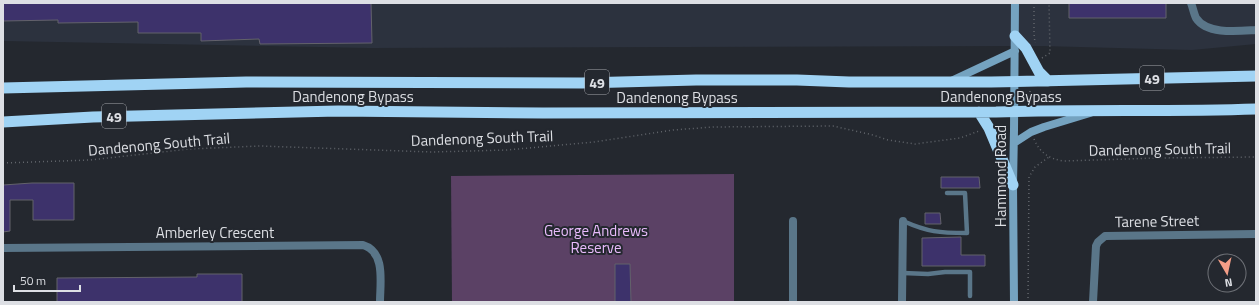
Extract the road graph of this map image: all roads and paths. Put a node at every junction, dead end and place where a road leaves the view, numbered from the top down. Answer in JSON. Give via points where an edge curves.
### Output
{"nodes":[{"id":1,"x":1015,"y":3,"type":"edge"},
{"id":2,"x":1034,"y":3,"type":"edge"},
{"id":3,"x":1050,"y":3,"type":"edge"},
{"id":4,"x":1191,"y":3,"type":"edge"},
{"id":5,"x":1256,"y":30,"type":"edge"},
{"id":6,"x":1015,"y":36,"type":"junction"},
{"id":7,"x":1037,"y":50,"type":"dead end"},
{"id":8,"x":1015,"y":51,"type":"junction"},
{"id":9,"x":1039,"y":54,"type":"dead end"},
{"id":10,"x":1256,"y":76,"type":"edge"},
{"id":11,"x":1048,"y":81,"type":"junction"},
{"id":12,"x":948,"y":82,"type":"junction"},
{"id":13,"x":1014,"y":82,"type":"junction"},
{"id":14,"x":3,"y":88,"type":"edge"},
{"id":15,"x":1256,"y":109,"type":"edge"},
{"id":16,"x":1014,"y":111,"type":"junction"},
{"id":17,"x":979,"y":112,"type":"junction"},
{"id":18,"x":1098,"y":112,"type":"junction"},
{"id":19,"x":3,"y":122,"type":"edge"},
{"id":20,"x":960,"y":138,"type":"dead end"},
{"id":21,"x":1014,"y":143,"type":"junction"},
{"id":22,"x":1049,"y":157,"type":"dead end"},
{"id":23,"x":1256,"y":158,"type":"edge"},
{"id":24,"x":1064,"y":161,"type":"dead end"},
{"id":25,"x":3,"y":164,"type":"edge"},
{"id":26,"x":1013,"y":185,"type":"junction"},
{"id":27,"x":947,"y":193,"type":"dead end"},
{"id":28,"x":903,"y":221,"type":"joint"},
{"id":29,"x":794,"y":222,"type":"dead end"},
{"id":30,"x":1256,"y":234,"type":"edge"},
{"id":31,"x":3,"y":248,"type":"edge"},
{"id":32,"x":902,"y":273,"type":"junction"},
{"id":33,"x":970,"y":296,"type":"dead end"},
{"id":34,"x":380,"y":302,"type":"edge"},
{"id":35,"x":793,"y":302,"type":"edge"},
{"id":36,"x":902,"y":302,"type":"edge"},
{"id":37,"x":1014,"y":302,"type":"edge"},
{"id":38,"x":1028,"y":302,"type":"edge"},
{"id":39,"x":1093,"y":302,"type":"edge"}],
"edges":[{"from":1,"to":6,"type":"main road","name":"Hammond Road"},
{"from":2,"to":7,"type":"path"},
{"from":3,"to":9,"type":"path","via":[[1050,53],[1041,58]]},
{"from":4,"to":5,"type":"street","via":[[1197,19],[1210,29]]},
{"from":6,"to":8,"type":"main road","name":"Hammond Road"},
{"from":6,"to":11,"type":"highway"},
{"from":8,"to":12,"type":"main road"},
{"from":8,"to":13,"type":"main road","name":"Hammond Road"},
{"from":10,"to":11,"type":"highway","name":"Dandenong Bypass","number":"49"},
{"from":11,"to":13,"type":"highway","name":"Dandenong Bypass","number":"49"},
{"from":12,"to":13,"type":"highway","name":"Dandenong Bypass","number":"49"},
{"from":12,"to":14,"type":"highway","name":"Dandenong Bypass","number":"49","via":[[246,82]]},
{"from":13,"to":16,"type":"main road","name":"Hammond Road"},
{"from":15,"to":18,"type":"highway","name":"Dandenong Bypass","number":"49"},
{"from":16,"to":17,"type":"highway","name":"Dandenong Bypass","number":"49"},
{"from":16,"to":18,"type":"highway","name":"Dandenong Bypass","number":"49"},
{"from":16,"to":21,"type":"main road","name":"Hammond Road"},
{"from":17,"to":19,"type":"highway","name":"Dandenong Bypass","number":"49","via":[[323,111],[107,116]]},
{"from":17,"to":26,"type":"highway","via":[[989,128]]},
{"from":18,"to":21,"type":"main road","via":[[1044,127]]},
{"from":20,"to":25,"type":"path","name":"Dandenong South Trail","via":[[914,144],[833,126],[720,126],[507,150],[432,152],[312,146],[245,146],[189,149],[90,160]]},
{"from":21,"to":26,"type":"main road","name":"Hammond Road"},
{"from":22,"to":38,"type":"path","via":[[1035,167],[1029,177]]},
{"from":23,"to":24,"type":"path","name":"Dandenong South Trail"},
{"from":26,"to":37,"type":"main road","name":"Hammond Road"},
{"from":27,"to":28,"type":"lane","via":[[965,193],[967,233],[921,229]]},
{"from":28,"to":32,"type":"street"},
{"from":29,"to":35,"type":"street"},
{"from":30,"to":39,"type":"street","name":"Tarene Street","via":[[1105,236],[1096,246]]},
{"from":31,"to":34,"type":"street","name":"Amberley Crescent","via":[[363,245],[371,249],[378,260]]},
{"from":32,"to":33,"type":"lane","via":[[970,272]]},
{"from":32,"to":36,"type":"street"}]}
